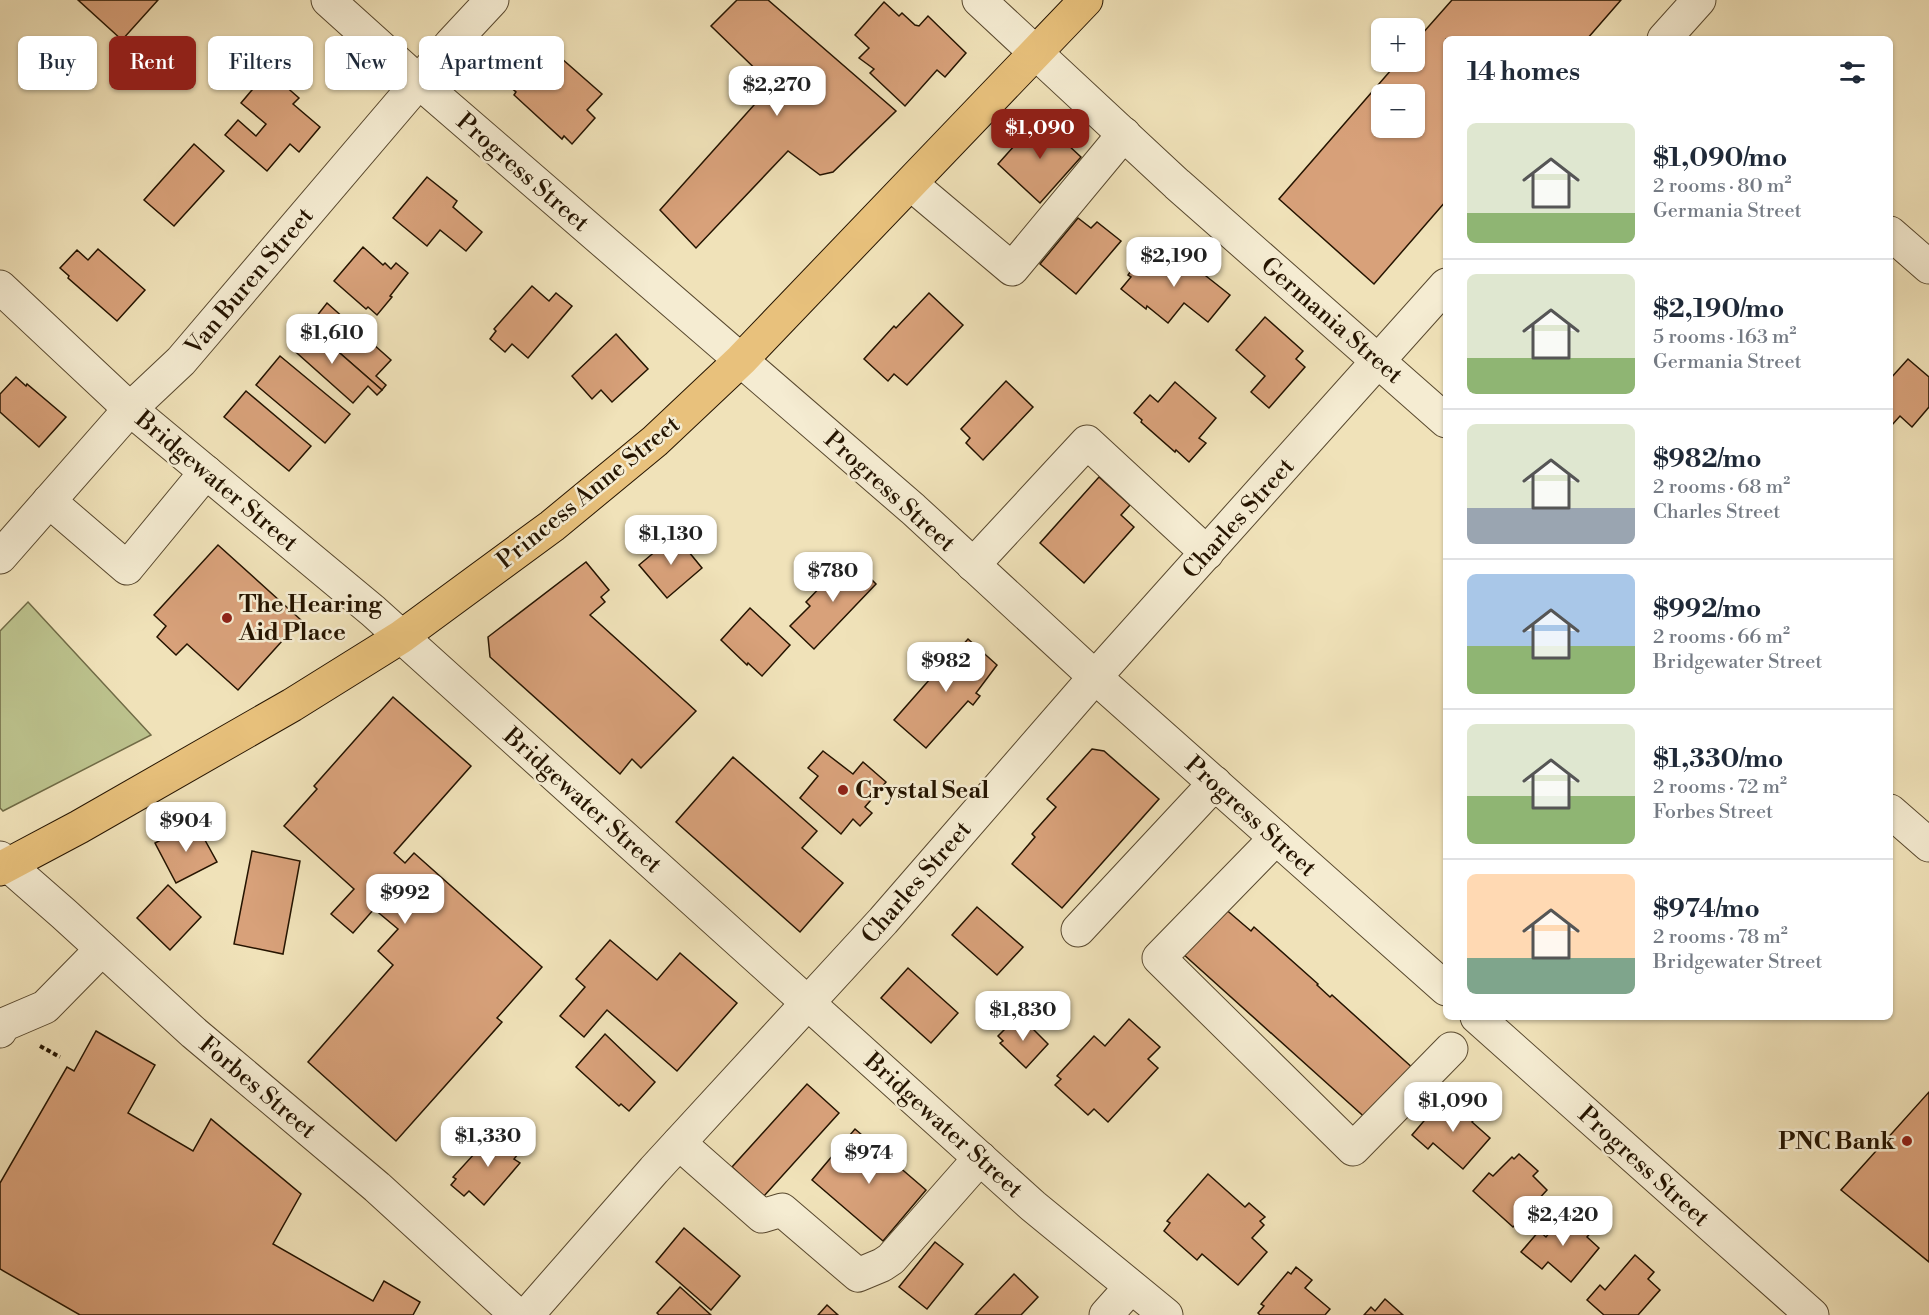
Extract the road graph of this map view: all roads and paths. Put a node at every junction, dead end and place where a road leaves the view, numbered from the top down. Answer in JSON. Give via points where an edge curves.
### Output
{"nodes":[{"id":1,"x":328,"y":0,"type":"edge"},
{"id":2,"x":492,"y":0,"type":"edge"},
{"id":3,"x":979,"y":0,"type":"edge"},
{"id":4,"x":1086,"y":0,"type":"edge"},
{"id":5,"x":1699,"y":0,"type":"edge"},
{"id":6,"x":460,"y":36,"type":"edge"},
{"id":7,"x":1669,"y":36,"type":"edge"},
{"id":8,"x":1036,"y":53,"type":"junction"},
{"id":9,"x":419,"y":82,"type":"joint"},
{"id":10,"x":428,"y":90,"type":"edge"},
{"id":11,"x":1124,"y":134,"type":"junction"},
{"id":12,"x":910,"y":184,"type":"junction"},
{"id":13,"x":1893,"y":236,"type":"edge"},
{"id":14,"x":1929,"y":267,"type":"edge"},
{"id":15,"x":0,"y":286,"type":"edge"},
{"id":16,"x":1443,"y":288,"type":"edge"},
{"id":17,"x":741,"y":360,"type":"junction"},
{"id":18,"x":1378,"y":361,"type":"junction"},
{"id":19,"x":130,"y":409,"type":"junction"},
{"id":20,"x":1443,"y":418,"type":"edge"},
{"id":21,"x":206,"y":472,"type":"junction"},
{"id":22,"x":49,"y":501,"type":"junction"},
{"id":23,"x":1207,"y":553,"type":"junction"},
{"id":24,"x":0,"y":557,"type":"edge"},
{"id":25,"x":973,"y":565,"type":"junction"},
{"id":26,"x":401,"y":637,"type":"junction"},
{"id":27,"x":1095,"y":677,"type":"junction"},
{"id":28,"x":1215,"y":783,"type":"junction"},
{"id":29,"x":1893,"y":814,"type":"edge"},
{"id":30,"x":1276,"y":838,"type":"junction"},
{"id":31,"x":1929,"y":845,"type":"edge"},
{"id":32,"x":3,"y":864,"type":"edge"},
{"id":33,"x":1078,"y":930,"type":"dead end"},
{"id":34,"x":102,"y":949,"type":"junction"},
{"id":35,"x":1443,"y":986,"type":"edge"},
{"id":36,"x":808,"y":1002,"type":"junction"},
{"id":37,"x":1480,"y":1020,"type":"edge"},
{"id":38,"x":1,"y":1026,"type":"edge"},
{"id":39,"x":1451,"y":1049,"type":"dead end"},
{"id":40,"x":679,"y":1143,"type":"junction"},
{"id":41,"x":980,"y":1158,"type":"junction"},
{"id":42,"x":1131,"y":1287,"type":"junction"},
{"id":43,"x":517,"y":1315,"type":"edge"},
{"id":44,"x":527,"y":1315,"type":"edge"},
{"id":45,"x":1106,"y":1315,"type":"edge"},
{"id":46,"x":1166,"y":1315,"type":"edge"},
{"id":47,"x":1812,"y":1315,"type":"edge"}],
"edges":[{"from":1,"to":9,"type":"street","name":"Progress Street"},
{"from":2,"to":6,"type":"street","name":"Van Buren Street"},
{"from":3,"to":8,"type":"street","name":"Germania Street"},
{"from":4,"to":8,"type":"main road","name":"Princess Anne Street"},
{"from":5,"to":7,"type":"street"},
{"from":8,"to":11,"type":"street","name":"Germania Street"},
{"from":8,"to":12,"type":"main road","name":"Princess Anne Street"},
{"from":9,"to":19,"type":"street","name":"Van Buren Street","via":[[181,361]]},
{"from":10,"to":17,"type":"street","name":"Progress Street"},
{"from":11,"to":12,"type":"street","via":[[1012,269]]},
{"from":11,"to":18,"type":"street","name":"Germania Street"},
{"from":12,"to":17,"type":"main road","name":"Princess Anne Street"},
{"from":13,"to":14,"type":"street"},
{"from":15,"to":19,"type":"street","name":"Bridgewater Street"},
{"from":16,"to":18,"type":"street","name":"Charles Street"},
{"from":17,"to":25,"type":"street","name":"Progress Street"},
{"from":17,"to":26,"type":"main road","name":"Princess Anne Street","via":[[655,441],[552,526]]},
{"from":18,"to":20,"type":"street","name":"Germania Street"},
{"from":18,"to":23,"type":"street","name":"Charles Street"},
{"from":19,"to":21,"type":"street","name":"Bridgewater Street"},
{"from":19,"to":22,"type":"street","name":"Van Buren Street"},
{"from":21,"to":22,"type":"street","via":[[126,568]]},
{"from":21,"to":26,"type":"street","name":"Bridgewater Street"},
{"from":22,"to":24,"type":"street","name":"Van Buren Street"},
{"from":23,"to":25,"type":"street","via":[[1087,442]]},
{"from":23,"to":27,"type":"street","name":"Charles Street"},
{"from":25,"to":27,"type":"street","name":"Progress Street"},
{"from":26,"to":32,"type":"main road","name":"Princess Anne Street","via":[[292,705],[79,827]]},
{"from":26,"to":36,"type":"street","name":"Bridgewater Street"},
{"from":27,"to":28,"type":"street","name":"Progress Street"},
{"from":27,"to":36,"type":"street","name":"Charles Street"},
{"from":28,"to":30,"type":"street","name":"Progress Street"},
{"from":28,"to":33,"type":"street"},
{"from":29,"to":31,"type":"street"},
{"from":30,"to":35,"type":"street","name":"Progress Street"},
{"from":30,"to":39,"type":"street","via":[[1159,957],[1353,1149]]},
{"from":32,"to":34,"type":"street","name":"Forbes Street"},
{"from":34,"to":38,"type":"street","via":[[45,1008]]},
{"from":34,"to":43,"type":"street","name":"Forbes Street","via":[[194,1034],[378,1187]]},
{"from":36,"to":40,"type":"street","name":"Charles Street"},
{"from":36,"to":41,"type":"street","name":"Bridgewater Street"},
{"from":37,"to":47,"type":"street","name":"Progress Street"},
{"from":40,"to":41,"type":"street","via":[[762,1216],[782,1210],[858,1275],[891,1259]]},
{"from":40,"to":44,"type":"street","name":"Charles Street"},
{"from":41,"to":42,"type":"street","name":"Bridgewater Street"},
{"from":42,"to":45,"type":"street"},
{"from":42,"to":46,"type":"street","name":"Bridgewater Street"}]}
